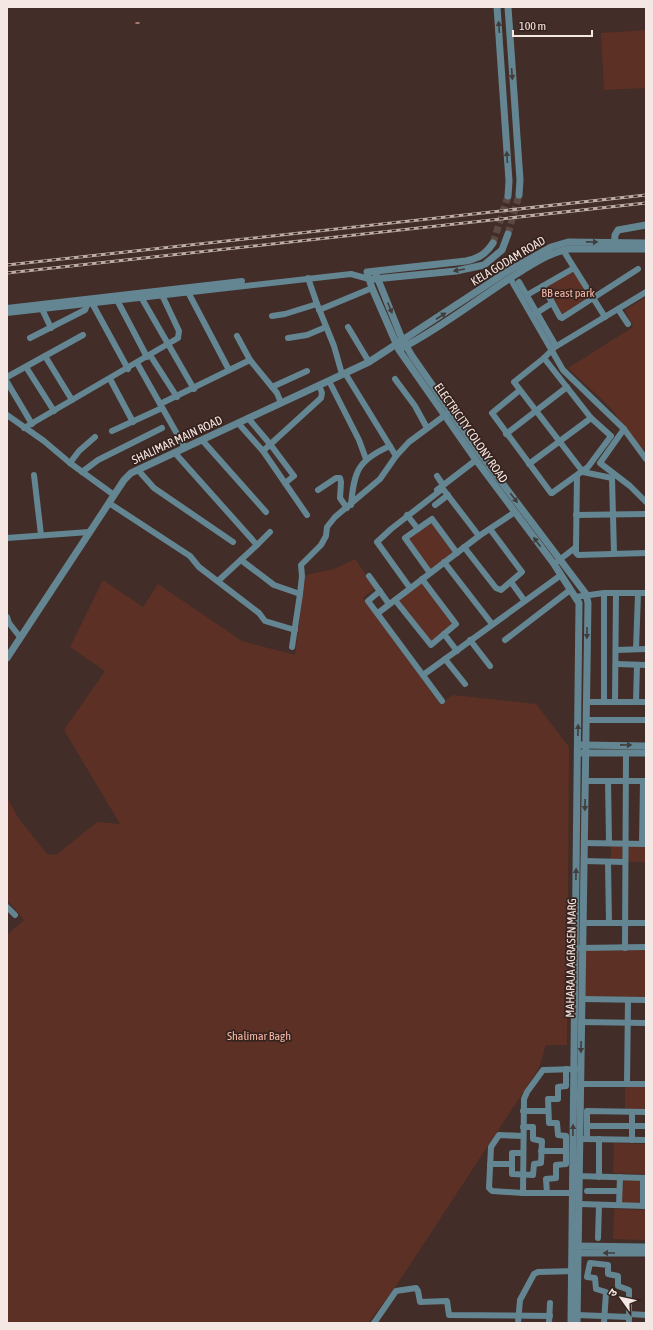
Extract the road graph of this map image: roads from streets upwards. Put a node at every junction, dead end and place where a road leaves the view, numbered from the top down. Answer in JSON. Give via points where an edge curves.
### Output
{"nodes":[{"id":1,"x":497,"y":7,"type":"edge"},
{"id":2,"x":508,"y":7,"type":"edge"},
{"id":3,"x":519,"y":195,"type":"tunnel mouth"},
{"id":4,"x":508,"y":196,"type":"tunnel mouth"},
{"id":5,"x":646,"y":225,"type":"edge"},
{"id":6,"x":508,"y":234,"type":"tunnel mouth"},
{"id":7,"x":493,"y":243,"type":"tunnel mouth"},
{"id":8,"x":646,"y":243,"type":"edge"},
{"id":9,"x":614,"y":246,"type":"junction"},
{"id":10,"x":567,"y":247,"type":"junction"},
{"id":11,"x":646,"y":249,"type":"edge"},
{"id":12,"x":574,"y":268,"type":"junction"},
{"id":13,"x":638,"y":269,"type":"dead end"},
{"id":14,"x":375,"y":272,"type":"junction"},
{"id":15,"x":368,"y":275,"type":"junction"},
{"id":16,"x":308,"y":278,"type":"junction"},
{"id":17,"x":510,"y":278,"type":"junction"},
{"id":18,"x":378,"y":279,"type":"junction"},
{"id":19,"x":519,"y":282,"type":"dead end"},
{"id":20,"x":543,"y":286,"type":"junction"},
{"id":21,"x":372,"y":288,"type":"junction"},
{"id":22,"x":188,"y":292,"type":"junction"},
{"id":23,"x":646,"y":292,"type":"edge"},
{"id":24,"x":162,"y":295,"type":"junction"},
{"id":25,"x":527,"y":295,"type":"junction"},
{"id":26,"x":141,"y":297,"type":"junction"},
{"id":27,"x":593,"y":298,"type":"junction"},
{"id":28,"x":117,"y":300,"type":"junction"},
{"id":29,"x":90,"y":303,"type":"junction"},
{"id":30,"x":552,"y":303,"type":"junction"},
{"id":31,"x":316,"y":304,"type":"junction"},
{"id":32,"x":7,"y":308,"type":"edge"},
{"id":33,"x":618,"y":308,"type":"junction"},
{"id":34,"x":42,"y":309,"type":"junction"},
{"id":35,"x":319,"y":310,"type":"junction"},
{"id":36,"x":7,"y":313,"type":"edge"},
{"id":37,"x":535,"y":314,"type":"junction"},
{"id":38,"x":272,"y":316,"type":"dead end"},
{"id":39,"x":604,"y":317,"type":"junction"},
{"id":40,"x":628,"y":324,"type":"dead end"},
{"id":41,"x":326,"y":327,"type":"junction"},
{"id":42,"x":348,"y":327,"type":"dead end"},
{"id":43,"x":50,"y":328,"type":"junction"},
{"id":44,"x":83,"y":335,"type":"dead end"},
{"id":45,"x":237,"y":336,"type":"dead end"},
{"id":46,"x":30,"y":338,"type":"dead end"},
{"id":47,"x":288,"y":338,"type":"dead end"},
{"id":48,"x":168,"y":344,"type":"junction"},
{"id":49,"x":401,"y":345,"type":"junction"},
{"id":50,"x":554,"y":348,"type":"junction"},
{"id":51,"x":45,"y":356,"type":"junction"},
{"id":52,"x":149,"y":356,"type":"junction"},
{"id":53,"x":544,"y":358,"type":"junction"},
{"id":54,"x":250,"y":360,"type":"junction"},
{"id":55,"x":369,"y":362,"type":"junction"},
{"id":56,"x":137,"y":363,"type":"junction"},
{"id":57,"x":26,"y":367,"type":"junction"},
{"id":58,"x":128,"y":369,"type":"junction"},
{"id":59,"x":229,"y":370,"type":"junction"},
{"id":60,"x":307,"y":371,"type":"dead end"},
{"id":61,"x":344,"y":374,"type":"junction"},
{"id":62,"x":7,"y":377,"type":"edge"},
{"id":63,"x":110,"y":379,"type":"junction"},
{"id":64,"x":395,"y":379,"type":"dead end"},
{"id":65,"x":329,"y":381,"type":"junction"},
{"id":66,"x":7,"y":382,"type":"edge"},
{"id":67,"x":319,"y":385,"type":"junction"},
{"id":68,"x":272,"y":387,"type":"junction"},
{"id":69,"x":567,"y":387,"type":"junction"},
{"id":70,"x":194,"y":389,"type":"junction"},
{"id":71,"x":520,"y":390,"type":"junction"},
{"id":72,"x":177,"y":397,"type":"junction"},
{"id":73,"x":72,"y":400,"type":"junction"},
{"id":74,"x":281,"y":403,"type":"junction"},
{"id":75,"x":161,"y":406,"type":"junction"},
{"id":76,"x":54,"y":411,"type":"junction"},
{"id":77,"x":536,"y":411,"type":"junction"},
{"id":78,"x":447,"y":414,"type":"junction"},
{"id":79,"x":7,"y":415,"type":"edge"},
{"id":80,"x":248,"y":418,"type":"junction"},
{"id":81,"x":591,"y":418,"type":"junction"},
{"id":82,"x":133,"y":422,"type":"junction"},
{"id":83,"x":238,"y":423,"type":"junction"},
{"id":84,"x":32,"y":424,"type":"junction"},
{"id":85,"x":24,"y":428,"type":"junction"},
{"id":86,"x":162,"y":428,"type":"dead end"},
{"id":87,"x":427,"y":428,"type":"junction"},
{"id":88,"x":624,"y":429,"type":"junction"},
{"id":89,"x":112,"y":431,"type":"dead end"},
{"id":90,"x":506,"y":434,"type":"junction"},
{"id":91,"x":95,"y":438,"type":"dead end"},
{"id":92,"x":202,"y":440,"type":"junction"},
{"id":93,"x":559,"y":441,"type":"junction"},
{"id":94,"x":270,"y":444,"type":"junction"},
{"id":95,"x":390,"y":446,"type":"junction"},
{"id":96,"x":185,"y":448,"type":"junction"},
{"id":97,"x":263,"y":451,"type":"junction"},
{"id":98,"x":643,"y":452,"type":"edge"},
{"id":99,"x":175,"y":453,"type":"junction"},
{"id":100,"x":396,"y":456,"type":"junction"},
{"id":101,"x":366,"y":459,"type":"junction"},
{"id":102,"x":646,"y":459,"type":"edge"},
{"id":103,"x":476,"y":460,"type":"junction"},
{"id":104,"x":70,"y":463,"type":"junction"},
{"id":105,"x":529,"y":464,"type":"junction"},
{"id":106,"x":138,"y":470,"type":"junction"},
{"id":107,"x":82,"y":472,"type":"junction"},
{"id":108,"x":580,"y":474,"type":"junction"},
{"id":109,"x":34,"y":475,"type":"dead end"},
{"id":110,"x":437,"y":476,"type":"dead end"},
{"id":111,"x":285,"y":484,"type":"junction"},
{"id":112,"x":443,"y":485,"type":"junction"},
{"id":113,"x":318,"y":490,"type":"dead end"},
{"id":114,"x":114,"y":495,"type":"junction"},
{"id":115,"x":448,"y":495,"type":"junction"},
{"id":116,"x":646,"y":502,"type":"edge"},
{"id":117,"x":109,"y":503,"type":"junction"},
{"id":118,"x":435,"y":504,"type":"dead end"},
{"id":119,"x":349,"y":506,"type":"junction"},
{"id":120,"x":266,"y":512,"type":"dead end"},
{"id":121,"x":515,"y":512,"type":"junction"},
{"id":122,"x":646,"y":514,"type":"edge"},
{"id":123,"x":307,"y":515,"type":"dead end"},
{"id":124,"x":613,"y":515,"type":"junction"},
{"id":125,"x":408,"y":516,"type":"junction"},
{"id":126,"x":576,"y":516,"type":"junction"},
{"id":127,"x":418,"y":529,"type":"junction"},
{"id":128,"x":490,"y":529,"type":"junction"},
{"id":129,"x":89,"y":532,"type":"junction"},
{"id":130,"x":270,"y":532,"type":"dead end"},
{"id":131,"x":41,"y":535,"type":"junction"},
{"id":132,"x":377,"y":536,"type":"dead end"},
{"id":133,"x":479,"y":536,"type":"junction"},
{"id":134,"x":7,"y":538,"type":"edge"},
{"id":135,"x":233,"y":542,"type":"dead end"},
{"id":136,"x":257,"y":545,"type":"junction"},
{"id":137,"x":464,"y":547,"type":"junction"},
{"id":138,"x":576,"y":547,"type":"junction"},
{"id":139,"x":457,"y":553,"type":"junction"},
{"id":140,"x":646,"y":553,"type":"edge"},
{"id":141,"x":614,"y":554,"type":"junction"},
{"id":142,"x":241,"y":560,"type":"junction"},
{"id":143,"x":444,"y":562,"type":"junction"},
{"id":144,"x":557,"y":562,"type":"junction"},
{"id":145,"x":430,"y":573,"type":"junction"},
{"id":146,"x":561,"y":575,"type":"junction"},
{"id":147,"x":369,"y":576,"type":"dead end"},
{"id":148,"x":422,"y":580,"type":"junction"},
{"id":149,"x":218,"y":582,"type":"junction"},
{"id":150,"x":511,"y":582,"type":"junction"},
{"id":151,"x":410,"y":588,"type":"junction"},
{"id":152,"x":570,"y":590,"type":"junction"},
{"id":153,"x":380,"y":591,"type":"junction"},
{"id":154,"x":604,"y":593,"type":"junction"},
{"id":155,"x":616,"y":593,"type":"junction"},
{"id":156,"x":646,"y":593,"type":"edge"},
{"id":157,"x":300,"y":594,"type":"junction"},
{"id":158,"x":586,"y":594,"type":"junction"},
{"id":159,"x":638,"y":594,"type":"junction"},
{"id":160,"x":576,"y":597,"type":"junction"},
{"id":161,"x":524,"y":600,"type":"junction"},
{"id":162,"x":392,"y":602,"type":"junction"},
{"id":163,"x":378,"y":613,"type":"junction"},
{"id":164,"x":7,"y":617,"type":"edge"},
{"id":165,"x":492,"y":624,"type":"junction"},
{"id":166,"x":295,"y":630,"type":"junction"},
{"id":167,"x":444,"y":634,"type":"junction"},
{"id":168,"x":20,"y":637,"type":"junction"},
{"id":169,"x":470,"y":640,"type":"junction"},
{"id":170,"x":506,"y":640,"type":"dead end"},
{"id":171,"x":292,"y":647,"type":"dead end"},
{"id":172,"x":636,"y":649,"type":"junction"},
{"id":173,"x":646,"y":649,"type":"edge"},
{"id":174,"x":457,"y":650,"type":"junction"},
{"id":175,"x":616,"y":650,"type":"junction"},
{"id":176,"x":7,"y":658,"type":"edge"},
{"id":177,"x":445,"y":659,"type":"junction"},
{"id":178,"x":578,"y":660,"type":"junction"},
{"id":179,"x":587,"y":660,"type":"junction"},
{"id":180,"x":616,"y":664,"type":"junction"},
{"id":181,"x":637,"y":665,"type":"junction"},
{"id":182,"x":646,"y":665,"type":"edge"},
{"id":183,"x":490,"y":666,"type":"dead end"},
{"id":184,"x":423,"y":675,"type":"junction"},
{"id":185,"x":465,"y":684,"type":"dead end"},
{"id":186,"x":442,"y":701,"type":"dead end"},
{"id":187,"x":586,"y":702,"type":"junction"},
{"id":188,"x":604,"y":702,"type":"junction"},
{"id":189,"x":615,"y":702,"type":"junction"},
{"id":190,"x":636,"y":702,"type":"junction"},
{"id":191,"x":646,"y":702,"type":"edge"},
{"id":192,"x":586,"y":720,"type":"junction"},
{"id":193,"x":646,"y":720,"type":"edge"},
{"id":194,"x":577,"y":744,"type":"junction"},
{"id":195,"x":586,"y":745,"type":"junction"},
{"id":196,"x":646,"y":746,"type":"edge"},
{"id":197,"x":626,"y":753,"type":"junction"},
{"id":198,"x":646,"y":753,"type":"edge"},
{"id":199,"x":577,"y":754,"type":"junction"},
{"id":200,"x":585,"y":754,"type":"junction"},
{"id":201,"x":585,"y":781,"type":"junction"},
{"id":202,"x":608,"y":781,"type":"junction"},
{"id":203,"x":626,"y":781,"type":"junction"},
{"id":204,"x":645,"y":781,"type":"edge"},
{"id":205,"x":608,"y":842,"type":"junction"},
{"id":206,"x":626,"y":843,"type":"junction"},
{"id":207,"x":644,"y":844,"type":"edge"},
{"id":208,"x":581,"y":847,"type":"junction"},
{"id":209,"x":584,"y":862,"type":"junction"},
{"id":210,"x":608,"y":862,"type":"junction"},
{"id":211,"x":625,"y":862,"type":"junction"},
{"id":212,"x":7,"y":907,"type":"edge"},
{"id":213,"x":15,"y":915,"type":"dead end"},
{"id":214,"x":583,"y":923,"type":"junction"},
{"id":215,"x":609,"y":923,"type":"junction"},
{"id":216,"x":625,"y":923,"type":"junction"},
{"id":217,"x":646,"y":923,"type":"edge"},
{"id":218,"x":646,"y":947,"type":"edge"},
{"id":219,"x":579,"y":948,"type":"junction"},
{"id":220,"x":625,"y":948,"type":"junction"},
{"id":221,"x":582,"y":999,"type":"junction"},
{"id":222,"x":628,"y":1000,"type":"junction"},
{"id":223,"x":646,"y":1000,"type":"edge"},
{"id":224,"x":582,"y":1022,"type":"junction"},
{"id":225,"x":628,"y":1023,"type":"junction"},
{"id":226,"x":646,"y":1023,"type":"edge"},
{"id":227,"x":574,"y":1069,"type":"junction"},
{"id":228,"x":581,"y":1084,"type":"junction"},
{"id":229,"x":627,"y":1084,"type":"junction"},
{"id":230,"x":646,"y":1084,"type":"edge"},
{"id":231,"x":523,"y":1111,"type":"junction"},
{"id":232,"x":548,"y":1111,"type":"junction"},
{"id":233,"x":632,"y":1112,"type":"junction"},
{"id":234,"x":646,"y":1112,"type":"edge"},
{"id":235,"x":587,"y":1126,"type":"junction"},
{"id":236,"x":632,"y":1126,"type":"junction"},
{"id":237,"x":646,"y":1126,"type":"edge"},
{"id":238,"x":523,"y":1127,"type":"junction"},
{"id":239,"x":523,"y":1136,"type":"junction"},
{"id":240,"x":583,"y":1139,"type":"junction"},
{"id":241,"x":599,"y":1139,"type":"junction"},
{"id":242,"x":632,"y":1140,"type":"junction"},
{"id":243,"x":646,"y":1140,"type":"edge"},
{"id":244,"x":541,"y":1151,"type":"junction"},
{"id":245,"x":566,"y":1151,"type":"junction"},
{"id":246,"x":523,"y":1153,"type":"junction"},
{"id":247,"x":490,"y":1164,"type":"junction"},
{"id":248,"x":512,"y":1164,"type":"junction"},
{"id":249,"x":523,"y":1175,"type":"junction"},
{"id":250,"x":576,"y":1176,"type":"junction"},
{"id":251,"x":599,"y":1177,"type":"junction"},
{"id":252,"x":620,"y":1177,"type":"junction"},
{"id":253,"x":645,"y":1178,"type":"edge"},
{"id":254,"x":587,"y":1191,"type":"dead end"},
{"id":255,"x":619,"y":1191,"type":"junction"},
{"id":256,"x":645,"y":1192,"type":"edge"},
{"id":257,"x":523,"y":1193,"type":"junction"},
{"id":258,"x":547,"y":1193,"type":"junction"},
{"id":259,"x":576,"y":1193,"type":"junction"},
{"id":260,"x":579,"y":1204,"type":"junction"},
{"id":261,"x":599,"y":1205,"type":"junction"},
{"id":262,"x":619,"y":1205,"type":"junction"},
{"id":263,"x":644,"y":1206,"type":"edge"},
{"id":264,"x":598,"y":1238,"type":"dead end"},
{"id":265,"x":646,"y":1247,"type":"edge"},
{"id":266,"x":575,"y":1249,"type":"junction"},
{"id":267,"x":646,"y":1253,"type":"edge"},
{"id":268,"x":575,"y":1271,"type":"junction"},
{"id":269,"x":550,"y":1303,"type":"dead end"},
{"id":270,"x":475,"y":1315,"type":"junction"},
{"id":271,"x":577,"y":1315,"type":"junction"},
{"id":272,"x":646,"y":1315,"type":"edge"},
{"id":273,"x":518,"y":1316,"type":"junction"},
{"id":274,"x":604,"y":1316,"type":"junction"},
{"id":275,"x":629,"y":1318,"type":"edge"},
{"id":276,"x":549,"y":1320,"type":"edge"},
{"id":277,"x":374,"y":1323,"type":"edge"},
{"id":278,"x":475,"y":1323,"type":"edge"},
{"id":279,"x":518,"y":1323,"type":"edge"},
{"id":280,"x":571,"y":1323,"type":"edge"},
{"id":281,"x":577,"y":1323,"type":"edge"},
{"id":282,"x":604,"y":1323,"type":"edge"}],
"edges":[{"from":4,"to":1,"type":"street","one_way":true},
{"from":2,"to":3,"type":"street","one_way":true},
{"from":5,"to":9,"type":"street","via":[[618,230]]},
{"from":6,"to":18,"type":"street","one_way":true,"via":[[502,250],[484,265],[456,271]]},
{"from":7,"to":14,"type":"street","via":[[487,252],[478,258],[466,261]]},
{"from":8,"to":9,"type":"street","name":"KELA GODAM ROAD"},
{"from":9,"to":10,"type":"street","name":"KELA GODAM ROAD"},
{"from":9,"to":11,"type":"street","name":"KELA GODAM ROAD"},
{"from":10,"to":12,"type":"street"},
{"from":10,"to":17,"type":"street","name":"KELA GODAM ROAD"},
{"from":49,"to":10,"type":"street","name":"KELA GODAM ROAD","one_way":true,"via":[[525,261],[551,247]]},
{"from":12,"to":20,"type":"street"},
{"from":12,"to":27,"type":"street"},
{"from":13,"to":27,"type":"street"},
{"from":14,"to":15,"type":"street"},
{"from":14,"to":18,"type":"street","name":"ELECTRICITY COLONY ROAD"},
{"from":15,"to":16,"type":"street"},
{"from":15,"to":18,"type":"street"},
{"from":15,"to":21,"type":"street","name":"ELECTRICITY COLONY ROAD"},
{"from":15,"to":32,"type":"street","via":[[352,270]]},
{"from":16,"to":22,"type":"street"},
{"from":16,"to":31,"type":"street"},
{"from":17,"to":37,"type":"street"},
{"from":17,"to":49,"type":"street","name":"KELA GODAM ROAD"},
{"from":18,"to":49,"type":"street","name":"ELECTRICITY COLONY ROAD","one_way":true},
{"from":19,"to":25,"type":"street"},
{"from":20,"to":25,"type":"street"},
{"from":20,"to":30,"type":"street"},
{"from":21,"to":35,"type":"street"},
{"from":21,"to":49,"type":"street","name":"ELECTRICITY COLONY ROAD"},
{"from":22,"to":24,"type":"street"},
{"from":22,"to":59,"type":"street"},
{"from":23,"to":33,"type":"street"},
{"from":24,"to":26,"type":"street"},
{"from":24,"to":48,"type":"street","via":[[180,333],[178,338]]},
{"from":25,"to":37,"type":"street"},
{"from":26,"to":28,"type":"street"},
{"from":26,"to":48,"type":"street"},
{"from":27,"to":30,"type":"street","via":[[562,318]]},
{"from":27,"to":39,"type":"street"},
{"from":28,"to":29,"type":"street"},
{"from":28,"to":52,"type":"street"},
{"from":29,"to":34,"type":"street"},
{"from":29,"to":43,"type":"street","via":[[86,310]]},
{"from":29,"to":58,"type":"street"},
{"from":30,"to":37,"type":"street"},
{"from":31,"to":35,"type":"street"},
{"from":31,"to":38,"type":"street"},
{"from":33,"to":39,"type":"street"},
{"from":33,"to":40,"type":"street"},
{"from":34,"to":36,"type":"street"},
{"from":34,"to":43,"type":"street"},
{"from":35,"to":41,"type":"street"},
{"from":37,"to":50,"type":"street"},
{"from":39,"to":50,"type":"street"},
{"from":41,"to":47,"type":"street","via":[[307,335]]},
{"from":41,"to":61,"type":"street"},
{"from":42,"to":55,"type":"street"},
{"from":43,"to":46,"type":"street"},
{"from":44,"to":51,"type":"street"},
{"from":45,"to":54,"type":"street"},
{"from":48,"to":52,"type":"street"},
{"from":48,"to":70,"type":"street"},
{"from":49,"to":55,"type":"street","name":"SHALIMAR MAIN ROAD"},
{"from":49,"to":78,"type":"street","name":"ELECTRICITY COLONY ROAD"},
{"from":50,"to":53,"type":"street"},
{"from":50,"to":88,"type":"street","via":[[563,370]]},
{"from":51,"to":57,"type":"street"},
{"from":51,"to":73,"type":"street"},
{"from":52,"to":56,"type":"street"},
{"from":52,"to":72,"type":"street"},
{"from":53,"to":69,"type":"street"},
{"from":53,"to":71,"type":"street","via":[[515,382]]},
{"from":54,"to":59,"type":"street"},
{"from":54,"to":68,"type":"street"},
{"from":55,"to":61,"type":"street","name":"SHALIMAR MAIN ROAD"},
{"from":56,"to":58,"type":"street"},
{"from":56,"to":75,"type":"street"},
{"from":57,"to":62,"type":"street"},
{"from":57,"to":76,"type":"street"},
{"from":58,"to":63,"type":"street"},
{"from":59,"to":70,"type":"street"},
{"from":60,"to":68,"type":"street"},
{"from":61,"to":65,"type":"street","name":"SHALIMAR MAIN ROAD"},
{"from":61,"to":95,"type":"street"},
{"from":63,"to":73,"type":"street"},
{"from":63,"to":82,"type":"street"},
{"from":64,"to":87,"type":"street"},
{"from":65,"to":67,"type":"street","name":"SHALIMAR MAIN ROAD"},
{"from":65,"to":101,"type":"street"},
{"from":66,"to":84,"type":"street"},
{"from":67,"to":74,"type":"street","name":"SHALIMAR MAIN ROAD"},
{"from":67,"to":94,"type":"street","via":[[321,398]]},
{"from":68,"to":74,"type":"street"},
{"from":69,"to":77,"type":"street"},
{"from":69,"to":81,"type":"street"},
{"from":70,"to":72,"type":"street"},
{"from":71,"to":77,"type":"street"},
{"from":71,"to":90,"type":"street","via":[[492,412]]},
{"from":72,"to":75,"type":"street"},
{"from":73,"to":76,"type":"street"},
{"from":74,"to":80,"type":"street","name":"SHALIMAR MAIN ROAD"},
{"from":75,"to":82,"type":"street"},
{"from":75,"to":96,"type":"street"},
{"from":76,"to":84,"type":"street"},
{"from":77,"to":90,"type":"street"},
{"from":77,"to":93,"type":"street"},
{"from":78,"to":87,"type":"street"},
{"from":78,"to":103,"type":"street","name":"ELECTRICITY COLONY ROAD"},
{"from":78,"to":144,"type":"street","name":"ELECTRICITY COLONY ROAD","one_way":true},
{"from":79,"to":85,"type":"street"},
{"from":80,"to":83,"type":"street","name":"SHALIMAR MAIN ROAD"},
{"from":80,"to":94,"type":"street"},
{"from":81,"to":93,"type":"street"},
{"from":81,"to":108,"type":"street","via":[[612,437]]},
{"from":82,"to":89,"type":"street"},
{"from":83,"to":92,"type":"street","name":"SHALIMAR MAIN ROAD"},
{"from":83,"to":97,"type":"street"},
{"from":84,"to":85,"type":"street"},
{"from":85,"to":104,"type":"street"},
{"from":86,"to":107,"type":"street","via":[[98,460]]},
{"from":87,"to":100,"type":"street"},
{"from":88,"to":98,"type":"street"},
{"from":88,"to":116,"type":"street","via":[[600,463]]},
{"from":90,"to":105,"type":"street"},
{"from":91,"to":104,"type":"street","via":[[79,451]]},
{"from":92,"to":96,"type":"street","name":"SHALIMAR MAIN ROAD"},
{"from":92,"to":120,"type":"street"},
{"from":93,"to":105,"type":"street"},
{"from":93,"to":108,"type":"street"},
{"from":94,"to":97,"type":"street"},
{"from":94,"to":111,"type":"street","via":[[294,476]]},
{"from":95,"to":100,"type":"street"},
{"from":95,"to":101,"type":"street"},
{"from":96,"to":99,"type":"street","name":"SHALIMAR MAIN ROAD"},
{"from":97,"to":111,"type":"street"},
{"from":98,"to":102,"type":"street"},
{"from":99,"to":106,"type":"street","name":"SHALIMAR MAIN ROAD"},
{"from":99,"to":136,"type":"street"},
{"from":100,"to":119,"type":"street","via":[[380,479]]},
{"from":101,"to":119,"type":"street","via":[[355,474]]},
{"from":103,"to":112,"type":"street"},
{"from":103,"to":121,"type":"street","name":"ELECTRICITY COLONY ROAD"},
{"from":104,"to":107,"type":"street"},
{"from":105,"to":108,"type":"street","via":[[552,494]]},
{"from":106,"to":114,"type":"street","name":"SHALIMAR MAIN ROAD","via":[[124,480]]},
{"from":106,"to":135,"type":"street","via":[[154,488]]},
{"from":107,"to":114,"type":"street"},
{"from":108,"to":124,"type":"street","via":[[612,478]]},
{"from":108,"to":126,"type":"street"},
{"from":109,"to":131,"type":"street"},
{"from":110,"to":112,"type":"street"},
{"from":111,"to":123,"type":"street"},
{"from":112,"to":132,"type":"street"},
{"from":113,"to":119,"type":"street","via":[[340,478],[339,496]]},
{"from":114,"to":117,"type":"street","name":"SHALIMAR MAIN ROAD"},
{"from":115,"to":118,"type":"street"},
{"from":115,"to":125,"type":"street","via":[[441,489]]},
{"from":115,"to":133,"type":"street"},
{"from":117,"to":129,"type":"street","name":"SHALIMAR MAIN ROAD"},
{"from":117,"to":149,"type":"street","via":[[190,556]]},
{"from":119,"to":157,"type":"street","via":[[331,522],[321,545],[300,565]]},
{"from":121,"to":128,"type":"street"},
{"from":144,"to":121,"type":"street","name":"ELECTRICITY COLONY ROAD","one_way":true},
{"from":122,"to":124,"type":"street"},
{"from":124,"to":126,"type":"street"},
{"from":124,"to":141,"type":"street"},
{"from":125,"to":127,"type":"street"},
{"from":125,"to":151,"type":"street","via":[[377,542]]},
{"from":126,"to":138,"type":"street"},
{"from":127,"to":139,"type":"street","via":[[432,520]]},
{"from":127,"to":145,"type":"street","via":[[405,539]]},
{"from":128,"to":133,"type":"street"},
{"from":128,"to":150,"type":"street","via":[[522,572]]},
{"from":129,"to":131,"type":"street"},
{"from":129,"to":168,"type":"street","name":"SHALIMAR MAIN ROAD"},
{"from":130,"to":136,"type":"street"},
{"from":131,"to":134,"type":"street"},
{"from":133,"to":137,"type":"street"},
{"from":136,"to":142,"type":"street"},
{"from":137,"to":139,"type":"street"},
{"from":137,"to":150,"type":"street","via":[[497,590]]},
{"from":138,"to":141,"type":"street","via":[[578,555]]},
{"from":138,"to":144,"type":"street"},
{"from":139,"to":143,"type":"street"},
{"from":140,"to":141,"type":"street"},
{"from":142,"to":149,"type":"street"},
{"from":142,"to":157,"type":"street","via":[[274,585]]},
{"from":143,"to":145,"type":"street"},
{"from":143,"to":165,"type":"street"},
{"from":144,"to":146,"type":"street","name":"ELECTRICITY COLONY ROAD"},
{"from":144,"to":158,"type":"street","name":"ELECTRICITY COLONY ROAD"},
{"from":145,"to":148,"type":"street"},
{"from":146,"to":152,"type":"street","name":"ELECTRICITY COLONY ROAD"},
{"from":146,"to":161,"type":"street"},
{"from":147,"to":153,"type":"street"},
{"from":148,"to":151,"type":"street"},
{"from":148,"to":167,"type":"street","via":[[456,624]]},
{"from":149,"to":166,"type":"street","via":[[259,613],[268,623]]},
{"from":150,"to":161,"type":"street"},
{"from":151,"to":162,"type":"street"},
{"from":152,"to":160,"type":"street","name":"ELECTRICITY COLONY ROAD"},
{"from":152,"to":170,"type":"street"},
{"from":153,"to":162,"type":"street"},
{"from":153,"to":163,"type":"street","via":[[368,600]]},
{"from":154,"to":155,"type":"street"},
{"from":154,"to":158,"type":"street"},
{"from":154,"to":188,"type":"street"},
{"from":155,"to":159,"type":"street"},
{"from":155,"to":175,"type":"street"},
{"from":156,"to":159,"type":"street"},
{"from":157,"to":166,"type":"street"},
{"from":158,"to":160,"type":"street"},
{"from":158,"to":179,"type":"street","name":"MAHARAJA AGRASEN MARG","one_way":true},
{"from":159,"to":172,"type":"street"},
{"from":160,"to":178,"type":"street","name":"MAHARAJA AGRASEN MARG","via":[[579,603]]},
{"from":161,"to":165,"type":"street"},
{"from":162,"to":163,"type":"street"},
{"from":162,"to":167,"type":"street","via":[[429,645]]},
{"from":163,"to":184,"type":"street"},
{"from":164,"to":168,"type":"street"},
{"from":165,"to":169,"type":"street"},
{"from":166,"to":171,"type":"street"},
{"from":167,"to":174,"type":"street"},
{"from":168,"to":176,"type":"street","name":"SHALIMAR MAIN ROAD"},
{"from":169,"to":174,"type":"street"},
{"from":169,"to":183,"type":"street"},
{"from":172,"to":173,"type":"street"},
{"from":172,"to":175,"type":"street"},
{"from":174,"to":177,"type":"street"},
{"from":175,"to":180,"type":"street"},
{"from":177,"to":184,"type":"street"},
{"from":177,"to":185,"type":"street"},
{"from":178,"to":179,"type":"street"},
{"from":194,"to":178,"type":"street","name":"MAHARAJA AGRASEN MARG","one_way":true},
{"from":179,"to":187,"type":"street","name":"MAHARAJA AGRASEN MARG"},
{"from":180,"to":181,"type":"street"},
{"from":180,"to":189,"type":"street"},
{"from":181,"to":182,"type":"street"},
{"from":181,"to":190,"type":"street"},
{"from":184,"to":186,"type":"street"},
{"from":187,"to":188,"type":"street"},
{"from":187,"to":192,"type":"street","name":"MAHARAJA AGRASEN MARG"},
{"from":188,"to":189,"type":"street"},
{"from":189,"to":190,"type":"street"},
{"from":190,"to":191,"type":"street"},
{"from":192,"to":193,"type":"street"},
{"from":192,"to":195,"type":"street","name":"MAHARAJA AGRASEN MARG"},
{"from":194,"to":195,"type":"street"},
{"from":194,"to":199,"type":"street","name":"MAHARAJA AGRASEN MARG"},
{"from":195,"to":196,"type":"street","one_way":true},
{"from":195,"to":200,"type":"street","name":"MAHARAJA AGRASEN MARG"},
{"from":197,"to":198,"type":"street"},
{"from":197,"to":200,"type":"street"},
{"from":197,"to":203,"type":"street"},
{"from":199,"to":200,"type":"street"},
{"from":199,"to":208,"type":"street","name":"MAHARAJA AGRASEN MARG"},
{"from":200,"to":201,"type":"street","name":"MAHARAJA AGRASEN MARG"},
{"from":201,"to":202,"type":"street"},
{"from":201,"to":208,"type":"street","name":"MAHARAJA AGRASEN MARG","one_way":true},
{"from":202,"to":203,"type":"street"},
{"from":202,"to":205,"type":"street"},
{"from":203,"to":204,"type":"street"},
{"from":203,"to":206,"type":"street"},
{"from":204,"to":207,"type":"street"},
{"from":205,"to":206,"type":"street"},
{"from":205,"to":208,"type":"street"},
{"from":206,"to":207,"type":"street"},
{"from":206,"to":211,"type":"street"},
{"from":208,"to":209,"type":"street","name":"MAHARAJA AGRASEN MARG"},
{"from":219,"to":208,"type":"street","name":"MAHARAJA AGRASEN MARG","one_way":true},
{"from":209,"to":210,"type":"street"},
{"from":209,"to":214,"type":"street","name":"MAHARAJA AGRASEN MARG"},
{"from":210,"to":211,"type":"street"},
{"from":210,"to":215,"type":"street"},
{"from":211,"to":216,"type":"street"},
{"from":212,"to":213,"type":"street"},
{"from":214,"to":215,"type":"street"},
{"from":214,"to":219,"type":"street","name":"MAHARAJA AGRASEN MARG"},
{"from":215,"to":216,"type":"street"},
{"from":216,"to":217,"type":"street"},
{"from":216,"to":220,"type":"street"},
{"from":218,"to":220,"type":"street"},
{"from":219,"to":220,"type":"street"},
{"from":219,"to":221,"type":"street","name":"MAHARAJA AGRASEN MARG"},
{"from":219,"to":227,"type":"street","name":"MAHARAJA AGRASEN MARG"},
{"from":221,"to":222,"type":"street"},
{"from":221,"to":224,"type":"street","name":"MAHARAJA AGRASEN MARG"},
{"from":222,"to":223,"type":"street"},
{"from":222,"to":225,"type":"street"},
{"from":224,"to":225,"type":"street"},
{"from":224,"to":227,"type":"street","name":"MAHARAJA AGRASEN MARG","one_way":true},
{"from":225,"to":226,"type":"street"},
{"from":225,"to":229,"type":"street"},
{"from":227,"to":228,"type":"street","name":"MAHARAJA AGRASEN MARG"},
{"from":227,"to":231,"type":"street","via":[[542,1071],[525,1096]]},
{"from":227,"to":232,"type":"street","via":[[566,1086],[558,1087],[558,1099],[548,1099]]},
{"from":250,"to":227,"type":"street","name":"MAHARAJA AGRASEN MARG","one_way":true},
{"from":228,"to":229,"type":"street"},
{"from":228,"to":240,"type":"street","name":"MAHARAJA AGRASEN MARG"},
{"from":229,"to":230,"type":"street"},
{"from":231,"to":232,"type":"street"},
{"from":231,"to":238,"type":"street"},
{"from":232,"to":245,"type":"street","via":[[549,1123],[557,1123],[558,1135],[566,1136]]},
{"from":233,"to":234,"type":"street"},
{"from":233,"to":235,"type":"street","via":[[587,1111]]},
{"from":233,"to":236,"type":"street"},
{"from":235,"to":236,"type":"street"},
{"from":235,"to":240,"type":"street"},
{"from":236,"to":237,"type":"street"},
{"from":236,"to":242,"type":"street"},
{"from":238,"to":239,"type":"street"},
{"from":238,"to":244,"type":"street","via":[[533,1128],[533,1139],[541,1140]]},
{"from":239,"to":246,"type":"street"},
{"from":239,"to":247,"type":"street","via":[[498,1136],[490,1147]]},
{"from":240,"to":241,"type":"street"},
{"from":240,"to":250,"type":"street","name":"MAHARAJA AGRASEN MARG"},
{"from":241,"to":242,"type":"street"},
{"from":241,"to":251,"type":"street"},
{"from":242,"to":243,"type":"street"},
{"from":244,"to":245,"type":"street"},
{"from":244,"to":249,"type":"street","via":[[541,1163],[534,1164],[533,1175]]},
{"from":245,"to":258,"type":"street","via":[[566,1164],[556,1165],[556,1178],[547,1179]]},
{"from":246,"to":248,"type":"street","via":[[512,1153]]},
{"from":246,"to":249,"type":"street"},
{"from":247,"to":248,"type":"street"},
{"from":247,"to":257,"type":"street","via":[[491,1191]]},
{"from":248,"to":249,"type":"street","via":[[513,1175]]},
{"from":249,"to":257,"type":"street"},
{"from":250,"to":251,"type":"street"},
{"from":250,"to":259,"type":"street","name":"MAHARAJA AGRASEN MARG"},
{"from":251,"to":252,"type":"street"},
{"from":252,"to":253,"type":"street"},
{"from":252,"to":255,"type":"street"},
{"from":253,"to":256,"type":"street"},
{"from":254,"to":255,"type":"street"},
{"from":255,"to":262,"type":"street"},
{"from":256,"to":263,"type":"street"},
{"from":257,"to":258,"type":"street"},
{"from":258,"to":259,"type":"street"},
{"from":259,"to":260,"type":"street","name":"MAHARAJA AGRASEN MARG"},
{"from":259,"to":266,"type":"street","name":"MAHARAJA AGRASEN MARG"},
{"from":260,"to":261,"type":"street"},
{"from":260,"to":266,"type":"street","name":"MAHARAJA AGRASEN MARG"},
{"from":261,"to":262,"type":"street"},
{"from":261,"to":264,"type":"street"},
{"from":262,"to":263,"type":"street"},
{"from":265,"to":266,"type":"street"},
{"from":267,"to":266,"type":"street","one_way":true},
{"from":266,"to":268,"type":"street","name":"MAHARAJA AGRASEN MARG"},
{"from":268,"to":271,"type":"street","name":"MAHARAJA AGRASEN MARG"},
{"from":268,"to":273,"type":"street","via":[[534,1274],[520,1300]]},
{"from":268,"to":280,"type":"street","name":"MAHARAJA AGRASEN MARG"},
{"from":269,"to":276,"type":"street"},
{"from":270,"to":273,"type":"street"},
{"from":270,"to":277,"type":"street","via":[[449,1315],[446,1300],[420,1302],[416,1288],[396,1291]]},
{"from":270,"to":278,"type":"street"},
{"from":271,"to":274,"type":"street"},
{"from":271,"to":281,"type":"street","name":"MAHARAJA AGRASEN MARG"},
{"from":272,"to":275,"type":"street"},
{"from":273,"to":276,"type":"street"},
{"from":273,"to":279,"type":"street"},
{"from":274,"to":275,"type":"street"},
{"from":274,"to":275,"type":"street","via":[[606,1292],[596,1290],[596,1279],[587,1277],[590,1263],[608,1265],[608,1274],[618,1276],[618,1286],[629,1290]]},
{"from":274,"to":282,"type":"street"}]}
